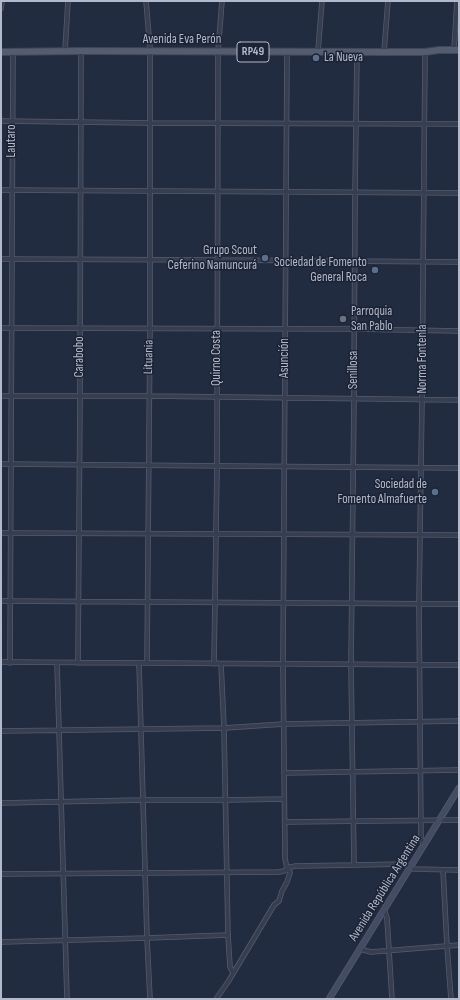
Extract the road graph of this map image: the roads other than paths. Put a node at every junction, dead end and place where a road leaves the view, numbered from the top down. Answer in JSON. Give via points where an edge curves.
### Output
{"nodes":[{"id":1,"x":2,"y":1,"type":"edge"},
{"id":2,"x":68,"y":1,"type":"edge"},
{"id":3,"x":146,"y":1,"type":"edge"},
{"id":4,"x":222,"y":1,"type":"edge"},
{"id":5,"x":322,"y":1,"type":"edge"},
{"id":6,"x":388,"y":1,"type":"edge"},
{"id":7,"x":457,"y":1,"type":"edge"},
{"id":8,"x":1,"y":9,"type":"edge"},
{"id":9,"x":456,"y":50,"type":"edge"},
{"id":10,"x":65,"y":51,"type":"junction"},
{"id":11,"x":81,"y":51,"type":"junction"},
{"id":12,"x":149,"y":51,"type":"junction"},
{"id":13,"x":1,"y":52,"type":"edge"},
{"id":14,"x":13,"y":52,"type":"junction"},
{"id":15,"x":218,"y":52,"type":"junction"},
{"id":16,"x":287,"y":52,"type":"junction"},
{"id":17,"x":318,"y":52,"type":"junction"},
{"id":18,"x":357,"y":52,"type":"junction"},
{"id":19,"x":384,"y":52,"type":"junction"},
{"id":20,"x":425,"y":52,"type":"junction"},
{"id":21,"x":1,"y":121,"type":"edge"},
{"id":22,"x":12,"y":121,"type":"junction"},
{"id":23,"x":81,"y":122,"type":"junction"},
{"id":24,"x":149,"y":123,"type":"junction"},
{"id":25,"x":218,"y":124,"type":"junction"},
{"id":26,"x":287,"y":124,"type":"junction"},
{"id":27,"x":356,"y":124,"type":"junction"},
{"id":28,"x":424,"y":124,"type":"junction"},
{"id":29,"x":459,"y":124,"type":"edge"},
{"id":30,"x":1,"y":190,"type":"edge"},
{"id":31,"x":12,"y":190,"type":"junction"},
{"id":32,"x":81,"y":191,"type":"junction"},
{"id":33,"x":149,"y":191,"type":"junction"},
{"id":34,"x":218,"y":191,"type":"junction"},
{"id":35,"x":286,"y":192,"type":"junction"},
{"id":36,"x":354,"y":192,"type":"junction"},
{"id":37,"x":424,"y":193,"type":"junction"},
{"id":38,"x":459,"y":193,"type":"edge"},
{"id":39,"x":1,"y":259,"type":"edge"},
{"id":40,"x":12,"y":259,"type":"junction"},
{"id":41,"x":80,"y":260,"type":"junction"},
{"id":42,"x":149,"y":260,"type":"junction"},
{"id":43,"x":218,"y":260,"type":"junction"},
{"id":44,"x":286,"y":261,"type":"junction"},
{"id":45,"x":355,"y":261,"type":"junction"},
{"id":46,"x":423,"y":262,"type":"junction"},
{"id":47,"x":459,"y":262,"type":"edge"},
{"id":48,"x":1,"y":328,"type":"edge"},
{"id":49,"x":12,"y":328,"type":"junction"},
{"id":50,"x":80,"y":328,"type":"junction"},
{"id":51,"x":150,"y":328,"type":"junction"},
{"id":52,"x":217,"y":329,"type":"junction"},
{"id":53,"x":285,"y":329,"type":"junction"},
{"id":54,"x":354,"y":329,"type":"junction"},
{"id":55,"x":423,"y":330,"type":"junction"},
{"id":56,"x":459,"y":331,"type":"edge"},
{"id":57,"x":1,"y":396,"type":"edge"},
{"id":58,"x":12,"y":396,"type":"junction"},
{"id":59,"x":149,"y":396,"type":"junction"},
{"id":60,"x":80,"y":397,"type":"junction"},
{"id":61,"x":217,"y":397,"type":"junction"},
{"id":62,"x":285,"y":398,"type":"junction"},
{"id":63,"x":354,"y":398,"type":"junction"},
{"id":64,"x":422,"y":399,"type":"junction"},
{"id":65,"x":459,"y":400,"type":"edge"},
{"id":66,"x":1,"y":464,"type":"edge"},
{"id":67,"x":11,"y":464,"type":"junction"},
{"id":68,"x":79,"y":465,"type":"junction"},
{"id":69,"x":149,"y":465,"type":"junction"},
{"id":70,"x":217,"y":466,"type":"junction"},
{"id":71,"x":284,"y":467,"type":"junction"},
{"id":72,"x":353,"y":467,"type":"junction"},
{"id":73,"x":421,"y":468,"type":"junction"},
{"id":74,"x":459,"y":468,"type":"edge"},
{"id":75,"x":1,"y":533,"type":"edge"},
{"id":76,"x":11,"y":533,"type":"junction"},
{"id":77,"x":79,"y":533,"type":"junction"},
{"id":78,"x":148,"y":534,"type":"junction"},
{"id":79,"x":215,"y":534,"type":"junction"},
{"id":80,"x":284,"y":534,"type":"junction"},
{"id":81,"x":352,"y":535,"type":"junction"},
{"id":82,"x":420,"y":536,"type":"junction"},
{"id":83,"x":459,"y":536,"type":"edge"},
{"id":84,"x":1,"y":601,"type":"edge"},
{"id":85,"x":10,"y":601,"type":"junction"},
{"id":86,"x":78,"y":601,"type":"junction"},
{"id":87,"x":147,"y":602,"type":"junction"},
{"id":88,"x":215,"y":603,"type":"junction"},
{"id":89,"x":283,"y":603,"type":"junction"},
{"id":90,"x":352,"y":603,"type":"junction"},
{"id":91,"x":420,"y":604,"type":"junction"},
{"id":92,"x":459,"y":604,"type":"edge"},
{"id":93,"x":1,"y":662,"type":"edge"},
{"id":94,"x":10,"y":662,"type":"junction"},
{"id":95,"x":57,"y":663,"type":"junction"},
{"id":96,"x":78,"y":663,"type":"junction"},
{"id":97,"x":139,"y":663,"type":"junction"},
{"id":98,"x":147,"y":663,"type":"junction"},
{"id":99,"x":214,"y":664,"type":"junction"},
{"id":100,"x":221,"y":664,"type":"junction"},
{"id":101,"x":283,"y":664,"type":"junction"},
{"id":102,"x":351,"y":665,"type":"junction"},
{"id":103,"x":420,"y":665,"type":"junction"},
{"id":104,"x":459,"y":665,"type":"edge"},
{"id":105,"x":420,"y":721,"type":"junction"},
{"id":106,"x":459,"y":721,"type":"edge"},
{"id":107,"x":352,"y":723,"type":"junction"},
{"id":108,"x":284,"y":724,"type":"junction"},
{"id":109,"x":224,"y":728,"type":"junction"},
{"id":110,"x":141,"y":729,"type":"junction"},
{"id":111,"x":59,"y":730,"type":"junction"},
{"id":112,"x":1,"y":731,"type":"edge"},
{"id":113,"x":459,"y":770,"type":"edge"},
{"id":114,"x":352,"y":771,"type":"junction"},
{"id":115,"x":421,"y":771,"type":"junction"},
{"id":116,"x":284,"y":773,"type":"junction"},
{"id":117,"x":459,"y":788,"type":"edge"},
{"id":118,"x":284,"y":799,"type":"junction"},
{"id":119,"x":143,"y":800,"type":"junction"},
{"id":120,"x":226,"y":800,"type":"junction"},
{"id":121,"x":61,"y":802,"type":"junction"},
{"id":122,"x":1,"y":803,"type":"edge"},
{"id":123,"x":421,"y":820,"type":"junction"},
{"id":124,"x":440,"y":820,"type":"junction"},
{"id":125,"x":459,"y":820,"type":"edge"},
{"id":126,"x":353,"y":821,"type":"junction"},
{"id":127,"x":285,"y":822,"type":"junction"},
{"id":128,"x":424,"y":846,"type":"junction"},
{"id":129,"x":354,"y":865,"type":"junction"},
{"id":130,"x":410,"y":867,"type":"junction"},
{"id":131,"x":287,"y":869,"type":"junction"},
{"id":132,"x":443,"y":870,"type":"junction"},
{"id":133,"x":459,"y":870,"type":"edge"},
{"id":134,"x":227,"y":872,"type":"junction"},
{"id":135,"x":145,"y":873,"type":"junction"},
{"id":136,"x":1,"y":874,"type":"edge"},
{"id":137,"x":63,"y":874,"type":"junction"},
{"id":138,"x":384,"y":909,"type":"junction"},
{"id":139,"x":228,"y":935,"type":"junction"},
{"id":140,"x":147,"y":938,"type":"junction"},
{"id":141,"x":65,"y":940,"type":"junction"},
{"id":142,"x":1,"y":942,"type":"edge"},
{"id":143,"x":459,"y":945,"type":"edge"},
{"id":144,"x":447,"y":946,"type":"junction"},
{"id":145,"x":360,"y":949,"type":"junction"},
{"id":146,"x":388,"y":950,"type":"junction"},
{"id":147,"x":233,"y":974,"type":"junction"},
{"id":148,"x":67,"y":999,"type":"edge"},
{"id":149,"x":150,"y":999,"type":"edge"},
{"id":150,"x":216,"y":999,"type":"edge"},
{"id":151,"x":329,"y":999,"type":"edge"},
{"id":152,"x":392,"y":999,"type":"edge"},
{"id":153,"x":451,"y":999,"type":"edge"}],
"edges":[{"from":1,"to":8,"type":"street"},
{"from":2,"to":10,"type":"street"},
{"from":3,"to":12,"type":"street","name":"Lituania"},
{"from":4,"to":15,"type":"street","name":"Quirno Costa"},
{"from":5,"to":17,"type":"street"},
{"from":6,"to":19,"type":"street"},
{"from":7,"to":9,"type":"street"},
{"from":9,"to":20,"type":"main road","name":"Avenida Eva Perón","number":"RP49"},
{"from":10,"to":11,"type":"main road","name":"Avenida Eva Perón","number":"RP49"},
{"from":10,"to":14,"type":"main road","name":"Avenida Eva Perón","number":"RP49"},
{"from":11,"to":12,"type":"main road","name":"Avenida Eva Perón","number":"RP49"},
{"from":11,"to":23,"type":"street","name":"Carabobo"},
{"from":12,"to":15,"type":"main road","name":"Avenida Eva Perón","number":"RP49"},
{"from":12,"to":24,"type":"street","name":"Lituania"},
{"from":13,"to":14,"type":"main road","name":"Avenida Eva Perón","number":"RP49"},
{"from":14,"to":22,"type":"street","name":"Lautaro"},
{"from":15,"to":16,"type":"main road","name":"Avenida Eva Perón","number":"RP49"},
{"from":15,"to":25,"type":"street","name":"Quirno Costa"},
{"from":16,"to":17,"type":"main road","name":"Avenida Eva Perón","number":"RP49"},
{"from":16,"to":26,"type":"street","name":"Asunción"},
{"from":17,"to":18,"type":"main road","name":"Avenida Eva Perón","number":"RP49"},
{"from":18,"to":19,"type":"main road","name":"Avenida Eva Perón","number":"RP49"},
{"from":18,"to":27,"type":"street","name":"Senillosa"},
{"from":19,"to":20,"type":"main road","name":"Avenida Eva Perón","number":"RP49"},
{"from":20,"to":28,"type":"street","name":"Norma Fontenla"},
{"from":21,"to":22,"type":"street"},
{"from":22,"to":23,"type":"street"},
{"from":22,"to":31,"type":"street","name":"Lautaro"},
{"from":23,"to":24,"type":"street"},
{"from":23,"to":32,"type":"street","name":"Carabobo"},
{"from":24,"to":25,"type":"street"},
{"from":24,"to":33,"type":"street","name":"Lituania"},
{"from":25,"to":26,"type":"street"},
{"from":25,"to":34,"type":"street","name":"Quirno Costa"},
{"from":26,"to":27,"type":"street"},
{"from":26,"to":35,"type":"street","name":"Asunción"},
{"from":27,"to":28,"type":"street"},
{"from":27,"to":36,"type":"street","name":"Senillosa"},
{"from":28,"to":29,"type":"street"},
{"from":28,"to":37,"type":"street","name":"Norma Fontenla"},
{"from":30,"to":31,"type":"street"},
{"from":31,"to":32,"type":"street"},
{"from":31,"to":40,"type":"street","name":"Lautaro"},
{"from":32,"to":33,"type":"street"},
{"from":32,"to":41,"type":"street","name":"Carabobo"},
{"from":33,"to":34,"type":"street"},
{"from":33,"to":42,"type":"street","name":"Lituania"},
{"from":34,"to":35,"type":"street"},
{"from":34,"to":43,"type":"street","name":"Quirno Costa"},
{"from":35,"to":36,"type":"street"},
{"from":35,"to":44,"type":"street","name":"Asunción"},
{"from":36,"to":37,"type":"street"},
{"from":36,"to":45,"type":"street","name":"Senillosa"},
{"from":37,"to":38,"type":"street"},
{"from":37,"to":46,"type":"street","name":"Norma Fontenla"},
{"from":39,"to":40,"type":"street"},
{"from":40,"to":41,"type":"street"},
{"from":40,"to":49,"type":"street","name":"Lautaro"},
{"from":41,"to":42,"type":"street"},
{"from":41,"to":50,"type":"street","name":"Carabobo"},
{"from":42,"to":43,"type":"street"},
{"from":42,"to":51,"type":"street","name":"Lituania"},
{"from":43,"to":44,"type":"street"},
{"from":43,"to":52,"type":"street","name":"Quirno Costa"},
{"from":44,"to":45,"type":"street"},
{"from":44,"to":53,"type":"street","name":"Asunción"},
{"from":45,"to":46,"type":"street"},
{"from":45,"to":54,"type":"street","name":"Senillosa"},
{"from":46,"to":47,"type":"street"},
{"from":46,"to":55,"type":"street","name":"Norma Fontenla"},
{"from":48,"to":49,"type":"street"},
{"from":49,"to":50,"type":"street"},
{"from":49,"to":58,"type":"street","name":"Lautaro"},
{"from":50,"to":51,"type":"street"},
{"from":50,"to":60,"type":"street","name":"Carabobo"},
{"from":51,"to":52,"type":"street"},
{"from":51,"to":59,"type":"street","name":"Lituania"},
{"from":52,"to":53,"type":"street"},
{"from":52,"to":61,"type":"street","name":"Quirno Costa"},
{"from":53,"to":54,"type":"street"},
{"from":53,"to":62,"type":"street","name":"Asunción"},
{"from":54,"to":55,"type":"street"},
{"from":54,"to":63,"type":"street","name":"Senillosa"},
{"from":55,"to":56,"type":"street"},
{"from":55,"to":64,"type":"street","name":"Norma Fontenla"},
{"from":57,"to":58,"type":"street"},
{"from":58,"to":60,"type":"street"},
{"from":58,"to":67,"type":"street","name":"Lautaro"},
{"from":59,"to":60,"type":"street"},
{"from":59,"to":61,"type":"street"},
{"from":59,"to":69,"type":"street","name":"Lituania"},
{"from":60,"to":68,"type":"street","name":"Carabobo"},
{"from":61,"to":62,"type":"street"},
{"from":61,"to":70,"type":"street","name":"Quirno Costa"},
{"from":62,"to":63,"type":"street"},
{"from":62,"to":71,"type":"street","name":"Asunción"},
{"from":63,"to":64,"type":"street"},
{"from":63,"to":72,"type":"street","name":"Senillosa"},
{"from":64,"to":65,"type":"street"},
{"from":64,"to":73,"type":"street","name":"Norma Fontenla"},
{"from":66,"to":67,"type":"street"},
{"from":67,"to":68,"type":"street"},
{"from":67,"to":76,"type":"street","name":"Lautaro"},
{"from":68,"to":69,"type":"street"},
{"from":68,"to":77,"type":"street","name":"Carabobo"},
{"from":69,"to":70,"type":"street"},
{"from":69,"to":78,"type":"street","name":"Lituania"},
{"from":70,"to":71,"type":"street"},
{"from":70,"to":79,"type":"street","name":"Quirno Costa"},
{"from":71,"to":72,"type":"street"},
{"from":71,"to":80,"type":"street","name":"Asunción"},
{"from":72,"to":73,"type":"street"},
{"from":72,"to":81,"type":"street","name":"Senillosa"},
{"from":73,"to":74,"type":"street"},
{"from":73,"to":82,"type":"street","name":"Norma Fontenla"},
{"from":75,"to":76,"type":"street"},
{"from":76,"to":77,"type":"street"},
{"from":76,"to":85,"type":"street","name":"Lautaro"},
{"from":77,"to":78,"type":"street"},
{"from":77,"to":86,"type":"street","name":"Carabobo"},
{"from":78,"to":79,"type":"street"},
{"from":78,"to":87,"type":"street","name":"Lituania"},
{"from":79,"to":80,"type":"street"},
{"from":79,"to":88,"type":"street","name":"Quirno Costa"},
{"from":80,"to":81,"type":"street"},
{"from":80,"to":89,"type":"street","name":"Asunción"},
{"from":81,"to":82,"type":"street"},
{"from":81,"to":90,"type":"street","name":"Senillosa"},
{"from":82,"to":83,"type":"street"},
{"from":82,"to":91,"type":"street","name":"Norma Fontenla"},
{"from":84,"to":85,"type":"street"},
{"from":85,"to":86,"type":"street"},
{"from":85,"to":94,"type":"street","name":"Lautaro"},
{"from":86,"to":87,"type":"street"},
{"from":86,"to":96,"type":"street","name":"Carabobo"},
{"from":87,"to":88,"type":"street"},
{"from":87,"to":98,"type":"street","name":"Lituania"},
{"from":88,"to":89,"type":"street"},
{"from":88,"to":99,"type":"street","name":"Quirno Costa"},
{"from":89,"to":90,"type":"street"},
{"from":89,"to":101,"type":"street","name":"Asunción"},
{"from":90,"to":91,"type":"street"},
{"from":90,"to":102,"type":"street","name":"Senillosa"},
{"from":91,"to":92,"type":"street"},
{"from":91,"to":103,"type":"street","name":"Norma Fontenla"},
{"from":93,"to":94,"type":"street"},
{"from":94,"to":95,"type":"street"},
{"from":95,"to":96,"type":"street"},
{"from":95,"to":111,"type":"street"},
{"from":96,"to":97,"type":"street"},
{"from":97,"to":98,"type":"street"},
{"from":97,"to":110,"type":"street"},
{"from":98,"to":99,"type":"street"},
{"from":99,"to":100,"type":"street"},
{"from":100,"to":101,"type":"street"},
{"from":100,"to":109,"type":"street"},
{"from":101,"to":102,"type":"street"},
{"from":101,"to":108,"type":"street","name":"Asunción"},
{"from":102,"to":103,"type":"street"},
{"from":102,"to":107,"type":"street","name":"Senillosa"},
{"from":103,"to":104,"type":"street"},
{"from":103,"to":105,"type":"street","name":"Norma Fontenla"},
{"from":105,"to":106,"type":"street"},
{"from":105,"to":107,"type":"street"},
{"from":105,"to":115,"type":"street","name":"Norma Fontenla"},
{"from":107,"to":108,"type":"street"},
{"from":107,"to":114,"type":"street","name":"Senillosa"},
{"from":108,"to":109,"type":"street"},
{"from":108,"to":116,"type":"street","name":"Asunción"},
{"from":109,"to":110,"type":"street"},
{"from":109,"to":120,"type":"street"},
{"from":110,"to":111,"type":"street"},
{"from":110,"to":119,"type":"street"},
{"from":111,"to":112,"type":"street"},
{"from":111,"to":121,"type":"street"},
{"from":113,"to":115,"type":"street"},
{"from":114,"to":115,"type":"street"},
{"from":114,"to":116,"type":"street"},
{"from":114,"to":126,"type":"street","name":"Senillosa"},
{"from":115,"to":123,"type":"street","name":"Norma Fontenla"},
{"from":116,"to":118,"type":"street","name":"Asunción"},
{"from":117,"to":124,"type":"main road","name":"Avenida República Argentina"},
{"from":118,"to":120,"type":"street"},
{"from":118,"to":127,"type":"street","name":"Asunción"},
{"from":119,"to":120,"type":"street"},
{"from":119,"to":121,"type":"street"},
{"from":119,"to":135,"type":"street"},
{"from":120,"to":134,"type":"street"},
{"from":121,"to":122,"type":"street"},
{"from":121,"to":137,"type":"street"},
{"from":123,"to":124,"type":"street"},
{"from":123,"to":126,"type":"street"},
{"from":123,"to":128,"type":"street","name":"Norma Fontenla","via":[[421,838]]},
{"from":124,"to":125,"type":"street"},
{"from":124,"to":128,"type":"main road","name":"Avenida República Argentina"},
{"from":126,"to":127,"type":"street"},
{"from":126,"to":129,"type":"street","name":"Senillosa"},
{"from":127,"to":131,"type":"street","name":"Asunción"},
{"from":128,"to":130,"type":"main road","name":"Avenida República Argentina"},
{"from":129,"to":130,"type":"street","via":[[404,864]]},
{"from":129,"to":131,"type":"street","via":[[296,866]]},
{"from":130,"to":132,"type":"street"},
{"from":130,"to":138,"type":"main road","name":"Avenida República Argentina"},
{"from":131,"to":134,"type":"street","via":[[279,872]]},
{"from":131,"to":147,"type":"street","name":"Asunción","via":[[290,873],[279,901]]},
{"from":132,"to":133,"type":"street"},
{"from":132,"to":144,"type":"street"},
{"from":134,"to":135,"type":"street"},
{"from":134,"to":139,"type":"street"},
{"from":135,"to":137,"type":"street"},
{"from":135,"to":140,"type":"street"},
{"from":136,"to":137,"type":"street"},
{"from":137,"to":141,"type":"street"},
{"from":138,"to":145,"type":"main road","name":"Avenida República Argentina"},
{"from":138,"to":146,"type":"street","via":[[387,918]]},
{"from":139,"to":140,"type":"street"},
{"from":139,"to":147,"type":"street","via":[[230,967]]},
{"from":140,"to":141,"type":"street"},
{"from":140,"to":149,"type":"street"},
{"from":141,"to":142,"type":"street"},
{"from":141,"to":148,"type":"street"},
{"from":143,"to":144,"type":"street"},
{"from":144,"to":146,"type":"street"},
{"from":144,"to":153,"type":"street"},
{"from":145,"to":146,"type":"street","via":[[371,952]]},
{"from":145,"to":151,"type":"main road","name":"Avenida República Argentina"},
{"from":146,"to":152,"type":"street"},
{"from":147,"to":150,"type":"street"}]}
